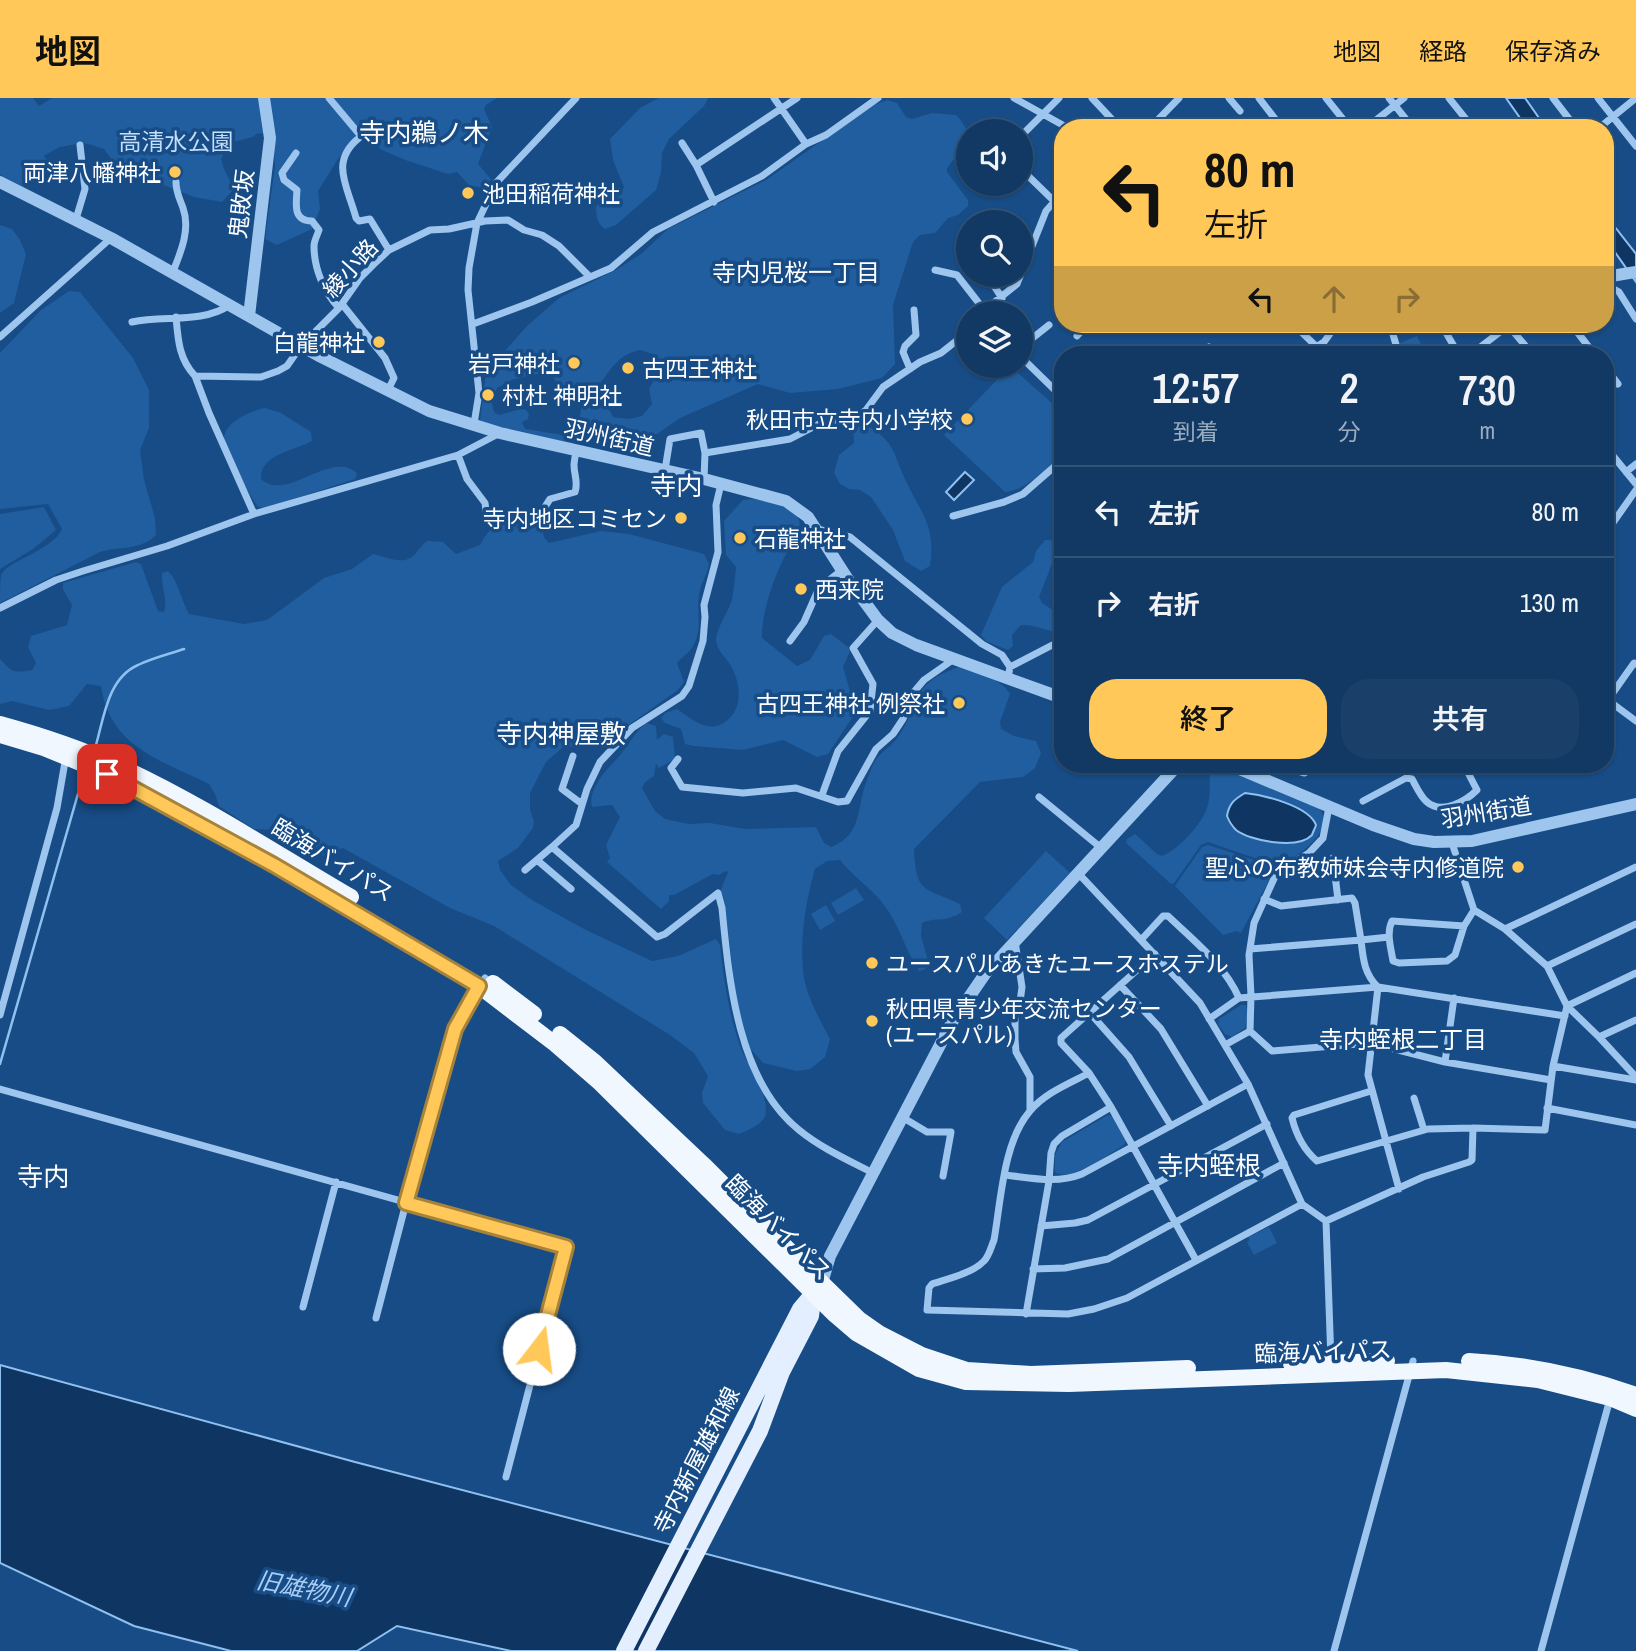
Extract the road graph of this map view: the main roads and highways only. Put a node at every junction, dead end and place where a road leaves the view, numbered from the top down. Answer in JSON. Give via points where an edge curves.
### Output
{"nodes":[{"id":1,"x":0,"y":724,"type":"edge"},
{"id":2,"x":0,"y":735,"type":"edge"},
{"id":3,"x":68,"y":751,"type":"junction"},
{"id":4,"x":818,"y":1289,"type":"junction"},
{"id":5,"x":1412,"y":1365,"type":"junction"},
{"id":6,"x":1636,"y":1395,"type":"edge"},
{"id":7,"x":1636,"y":1409,"type":"edge"},
{"id":8,"x":624,"y":1651,"type":"edge"},
{"id":9,"x":646,"y":1651,"type":"edge"}],
"edges":[{"from":1,"to":3,"type":"highway","name":"臨海バイパス"},
{"from":2,"to":3,"type":"highway","name":"臨海バイパス"},
{"from":3,"to":4,"type":"highway","name":"臨海バイパス","via":[[117,765],[220,820],[482,982],[595,1062],[704,1165]]},
{"from":4,"to":5,"type":"highway","name":"臨海バイパス","via":[[879,1333],[922,1356],[967,1370],[1031,1374],[1331,1361]]},
{"from":4,"to":5,"type":"highway","name":"臨海バイパス","via":[[856,1333],[919,1369],[966,1382],[1069,1384]]},
{"from":4,"to":8,"type":"main road","name":"寺内新屋雄和線","via":[[800,1309]]},
{"from":4,"to":9,"type":"main road","name":"寺内新屋雄和線","via":[[811,1316],[782,1372],[760,1432]]},
{"from":5,"to":6,"type":"highway","name":"臨海バイパス","via":[[1464,1361],[1514,1365]]},
{"from":5,"to":7,"type":"highway","name":"臨海バイパス","via":[[1508,1375],[1610,1398]]}]}
